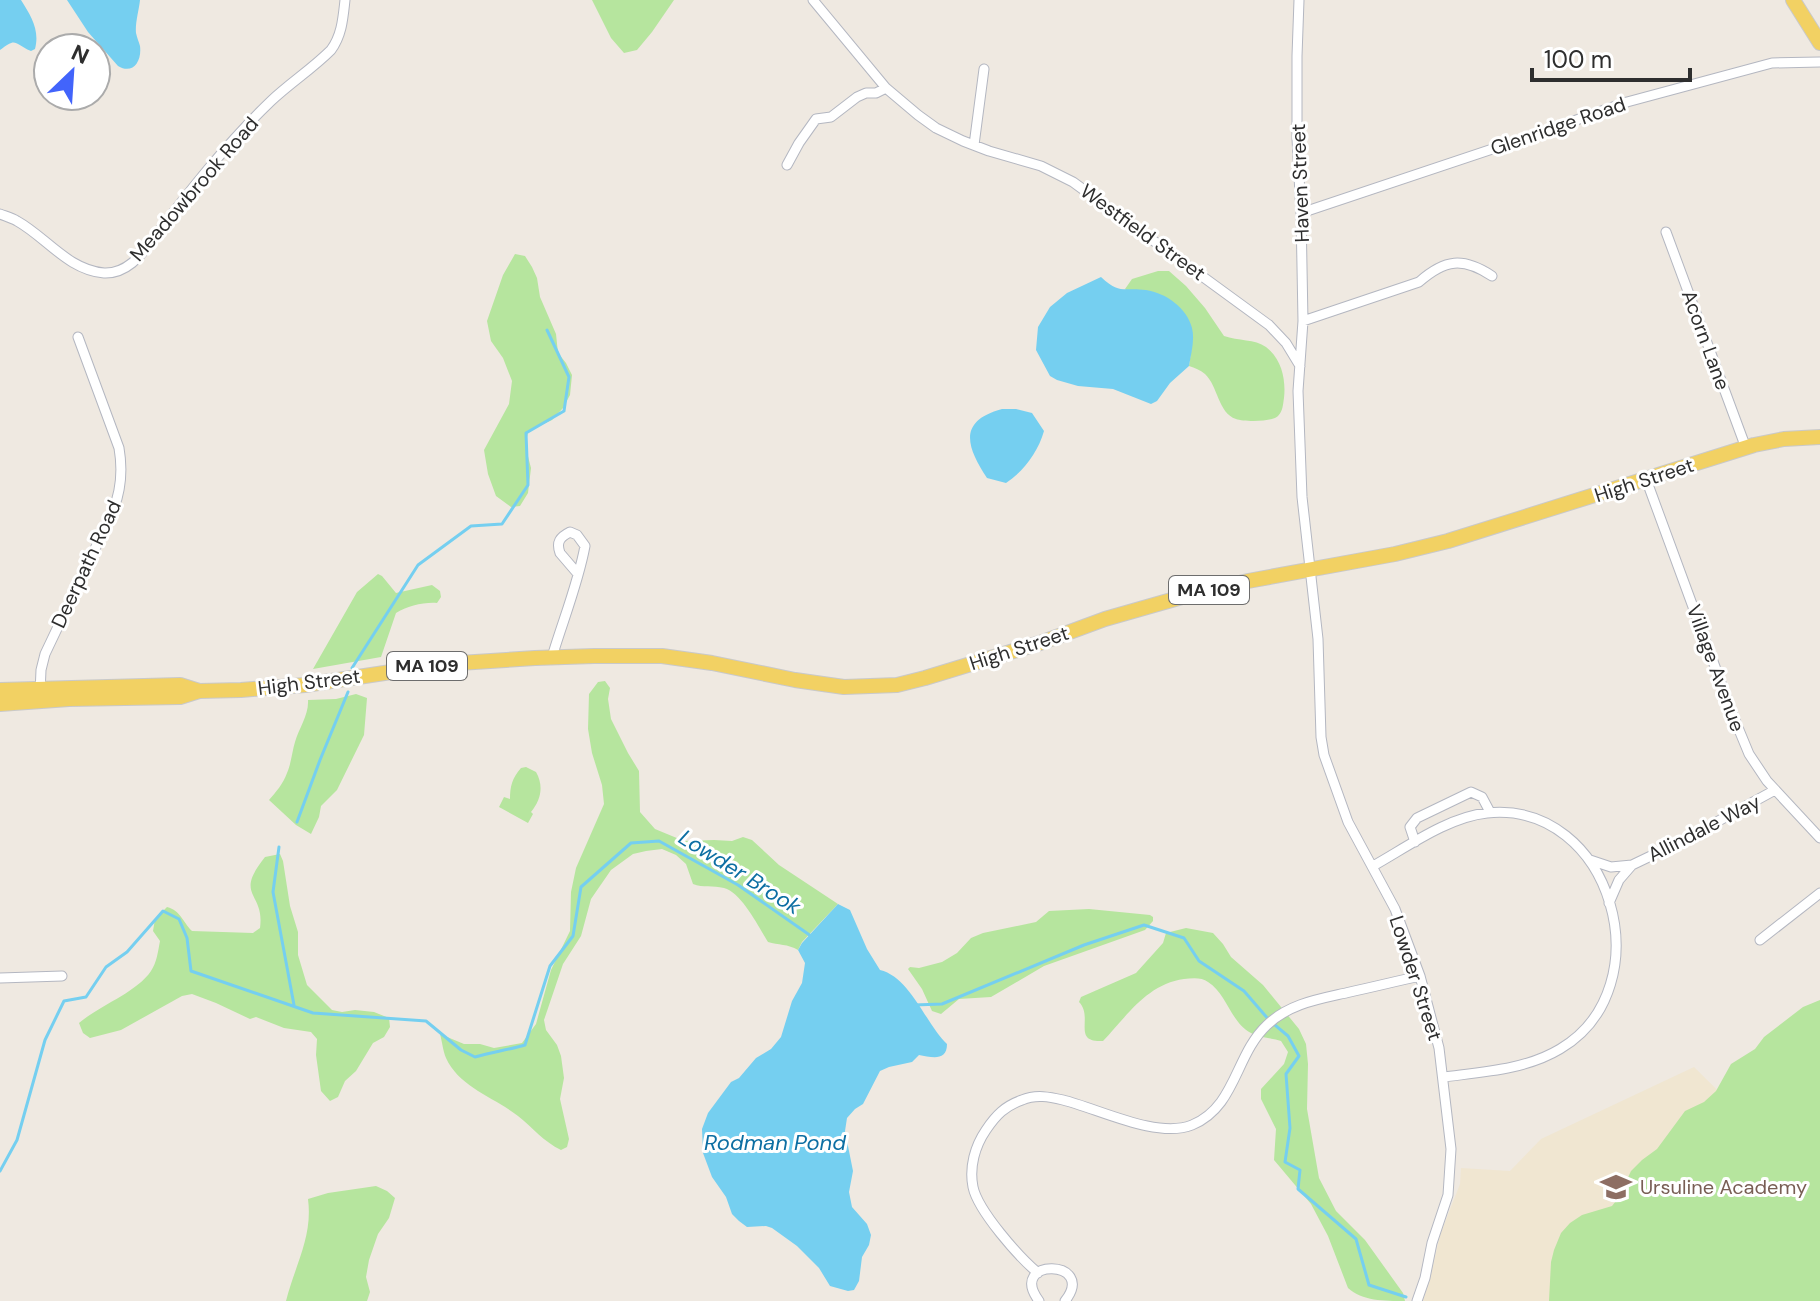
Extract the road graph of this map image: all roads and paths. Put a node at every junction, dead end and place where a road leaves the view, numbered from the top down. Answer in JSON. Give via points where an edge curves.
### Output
{"nodes":[{"id":1,"x":345,"y":0,"type":"edge"},
{"id":2,"x":813,"y":0,"type":"edge"},
{"id":3,"x":1299,"y":0,"type":"edge"},
{"id":4,"x":1793,"y":0,"type":"edge"},
{"id":5,"x":1820,"y":43,"type":"edge"},
{"id":6,"x":1820,"y":62,"type":"edge"},
{"id":7,"x":984,"y":69,"type":"dead end"},
{"id":8,"x":886,"y":88,"type":"junction"},
{"id":9,"x":974,"y":145,"type":"junction"},
{"id":10,"x":787,"y":165,"type":"dead end"},
{"id":11,"x":1301,"y":213,"type":"junction"},
{"id":12,"x":0,"y":214,"type":"edge"},
{"id":13,"x":1666,"y":232,"type":"dead end"},
{"id":14,"x":1492,"y":276,"type":"dead end"},
{"id":15,"x":1303,"y":321,"type":"junction"},
{"id":16,"x":78,"y":337,"type":"dead end"},
{"id":17,"x":1300,"y":366,"type":"junction"},
{"id":18,"x":1820,"y":437,"type":"edge"},
{"id":19,"x":1746,"y":448,"type":"junction"},
{"id":20,"x":1646,"y":479,"type":"junction"},
{"id":21,"x":1311,"y":569,"type":"junction"},
{"id":22,"x":578,"y":574,"type":"dead end"},
{"id":23,"x":552,"y":657,"type":"junction"},
{"id":24,"x":0,"y":690,"type":"edge"},
{"id":25,"x":40,"y":695,"type":"junction"},
{"id":26,"x":0,"y":704,"type":"edge"},
{"id":27,"x":1775,"y":790,"type":"junction"},
{"id":28,"x":1490,"y":812,"type":"junction"},
{"id":29,"x":1820,"y":838,"type":"edge"},
{"id":30,"x":1415,"y":842,"type":"junction"},
{"id":31,"x":1590,"y":860,"type":"junction"},
{"id":32,"x":1632,"y":865,"type":"junction"},
{"id":33,"x":1373,"y":866,"type":"junction"},
{"id":34,"x":1820,"y":893,"type":"edge"},
{"id":35,"x":1609,"y":903,"type":"junction"},
{"id":36,"x":1760,"y":940,"type":"dead end"},
{"id":37,"x":62,"y":976,"type":"dead end"},
{"id":38,"x":1420,"y":976,"type":"junction"},
{"id":39,"x":0,"y":978,"type":"edge"},
{"id":40,"x":1443,"y":1077,"type":"junction"},
{"id":41,"x":1038,"y":1273,"type":"junction"},
{"id":42,"x":1039,"y":1301,"type":"edge"},
{"id":43,"x":1065,"y":1301,"type":"edge"},
{"id":44,"x":1417,"y":1301,"type":"edge"}],
"edges":[{"from":1,"to":12,"type":"street","name":"Meadowbrook Road","via":[[342,27],[331,50],[231,143],[142,255],[124,269],[88,270]]},
{"from":2,"to":8,"type":"street","name":"Westfield Street"},
{"from":3,"to":11,"type":"street","name":"Haven Street"},
{"from":4,"to":5,"type":"main road"},
{"from":6,"to":11,"type":"street","name":"Glenridge Road","via":[[1772,63],[1627,102]]},
{"from":7,"to":9,"type":"street"},
{"from":8,"to":9,"type":"street","name":"Westfield Street","via":[[936,128]]},
{"from":8,"to":10,"type":"street","via":[[857,97],[831,117],[816,119]]},
{"from":9,"to":17,"type":"street","name":"Westfield Street","via":[[1041,166],[1094,196],[1269,325]]},
{"from":11,"to":15,"type":"street","name":"Haven Street"},
{"from":13,"to":19,"type":"street","name":"Acorn Lane"},
{"from":14,"to":15,"type":"street","via":[[1457,262],[1433,270],[1419,282]]},
{"from":15,"to":17,"type":"street","name":"Haven Street"},
{"from":16,"to":25,"type":"street","name":"Deerpath Road","via":[[119,448],[119,492],[45,654]]},
{"from":17,"to":21,"type":"street","via":[[1302,497]]},
{"from":18,"to":19,"type":"main road","name":"High Street","number":"MA 109"},
{"from":19,"to":20,"type":"main road","name":"High Street","number":"MA 109"},
{"from":20,"to":21,"type":"main road","name":"High Street","number":"MA 109","via":[[1448,541]]},
{"from":20,"to":27,"type":"street","name":"Village Avenue","via":[[1741,736]]},
{"from":21,"to":23,"type":"main road","name":"High Street","number":"MA 109","via":[[1196,593],[897,685],[819,684],[662,656]]},
{"from":21,"to":33,"type":"street","name":"Lowder Street","via":[[1322,746],[1348,822]]},
{"from":22,"to":23,"type":"street"},
{"from":23,"to":25,"type":"main road","name":"High Street","number":"MA 109","via":[[444,664],[305,685],[199,691],[180,685]]},
{"from":24,"to":25,"type":"main road","name":"High Street","number":"MA 109"},
{"from":25,"to":26,"type":"main road","name":"High Street","number":"MA 109"},
{"from":27,"to":29,"type":"street","name":"Village Avenue"},
{"from":27,"to":32,"type":"street","name":"Allindale Way"},
{"from":28,"to":30,"type":"street","via":[[1452,822]]},
{"from":28,"to":30,"type":"street","via":[[1482,797],[1471,792],[1417,818],[1410,827]]},
{"from":28,"to":31,"type":"street","via":[[1546,822],[1574,840]]},
{"from":30,"to":33,"type":"street"},
{"from":31,"to":32,"type":"street","name":"Allindale Way","via":[[1611,867]]},
{"from":31,"to":35,"type":"street"},
{"from":32,"to":35,"type":"street","name":"Allindale Way"},
{"from":33,"to":38,"type":"street","name":"Lowder Street"},
{"from":34,"to":36,"type":"street"},
{"from":35,"to":40,"type":"street","via":[[1616,963],[1605,1000],[1587,1028],[1560,1050],[1526,1064]]},
{"from":37,"to":39,"type":"street"},
{"from":38,"to":40,"type":"street","name":"Lowder Street"},
{"from":38,"to":41,"type":"street","via":[[1293,1007],[1271,1022],[1250,1050],[1220,1105],[1187,1127],[1153,1127],[1046,1096],[1025,1098],[1001,1110],[977,1144],[973,1189],[1004,1238]]},
{"from":40,"to":44,"type":"street","name":"Lowder Street","via":[[1451,1149],[1448,1195]]},
{"from":41,"to":42,"type":"street","via":[[1033,1290]]},
{"from":41,"to":43,"type":"street","via":[[1049,1267],[1067,1274],[1071,1287]]}]}
